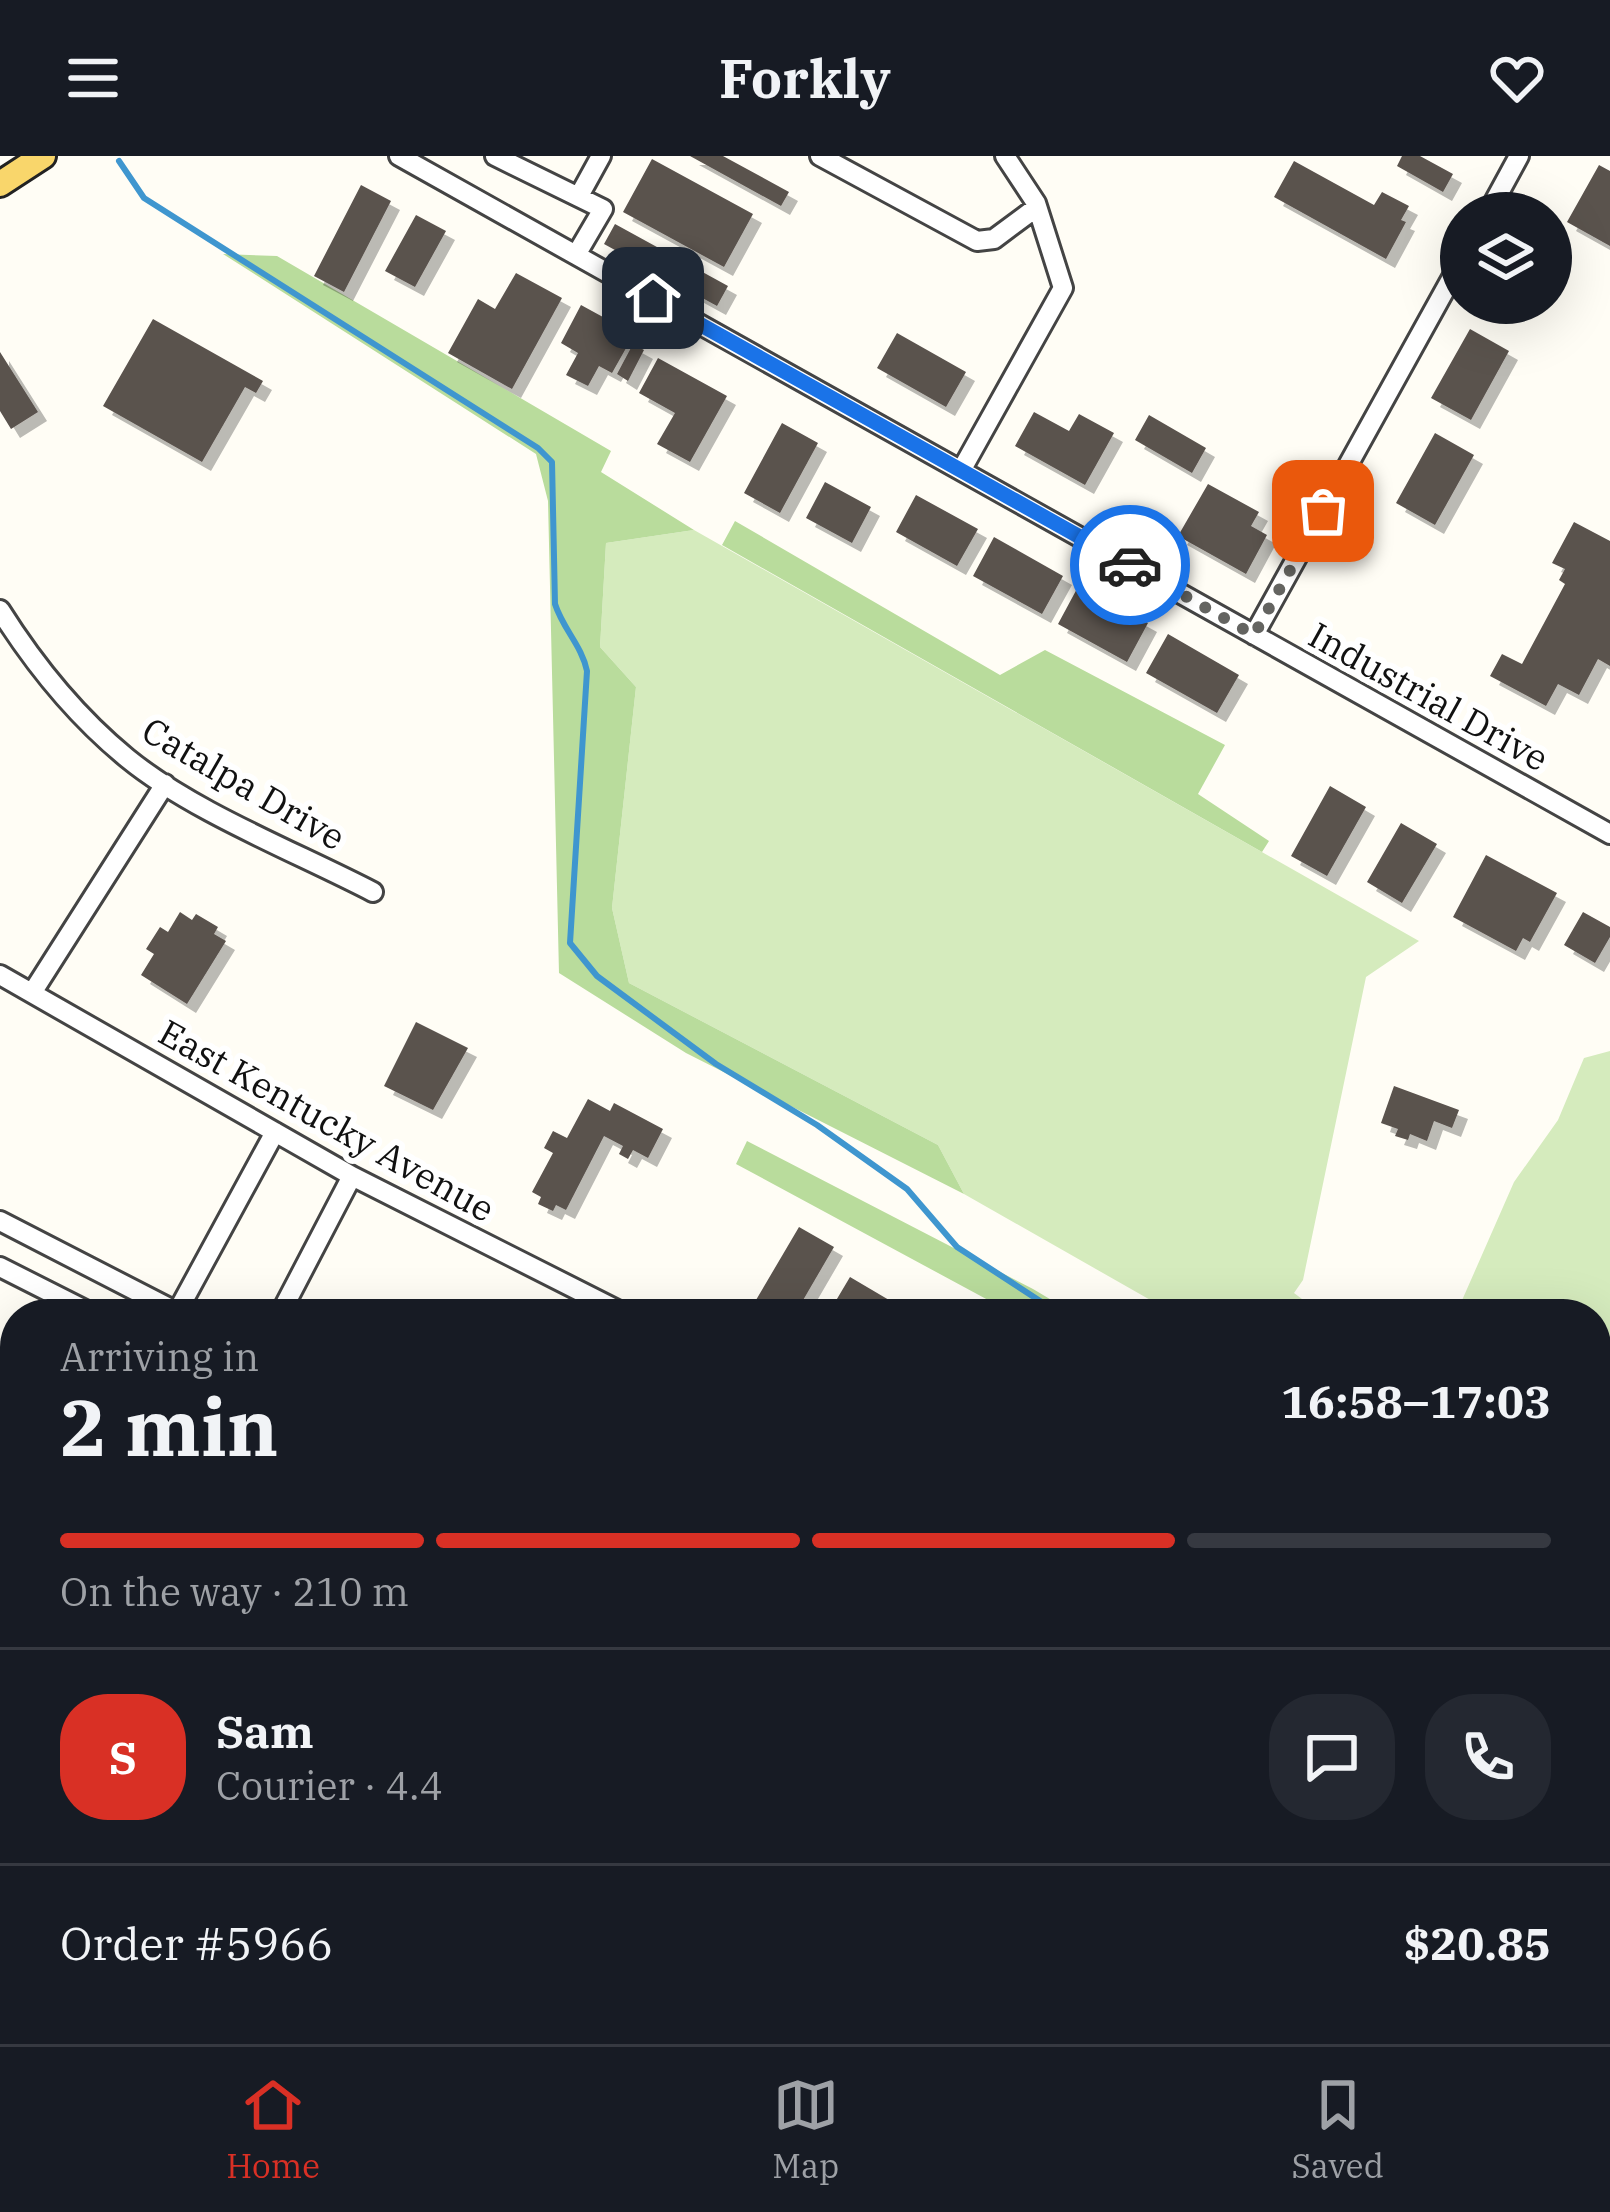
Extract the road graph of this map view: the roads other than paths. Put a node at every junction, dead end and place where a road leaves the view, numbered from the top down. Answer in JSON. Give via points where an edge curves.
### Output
{"nodes":[{"id":1,"x":44,"y":156,"type":"edge"},
{"id":2,"x":399,"y":156,"type":"edge"},
{"id":3,"x":496,"y":156,"type":"edge"},
{"id":4,"x":601,"y":156,"type":"edge"},
{"id":5,"x":820,"y":156,"type":"edge"},
{"id":6,"x":1005,"y":156,"type":"edge"},
{"id":7,"x":1519,"y":156,"type":"edge"},
{"id":8,"x":0,"y":184,"type":"edge"},
{"id":9,"x":1499,"y":192,"type":"edge"},
{"id":10,"x":579,"y":196,"type":"junction"},
{"id":11,"x":1037,"y":207,"type":"junction"},
{"id":12,"x":576,"y":255,"type":"junction"},
{"id":13,"x":1440,"y":299,"type":"edge"},
{"id":14,"x":962,"y":470,"type":"junction"},
{"id":15,"x":0,"y":610,"type":"edge"},
{"id":16,"x":1254,"y":635,"type":"junction"},
{"id":17,"x":165,"y":784,"type":"junction"},
{"id":18,"x":1610,"y":834,"type":"edge"},
{"id":19,"x":373,"y":892,"type":"dead end"},
{"id":20,"x":0,"y":975,"type":"edge"},
{"id":21,"x":32,"y":993,"type":"junction"},
{"id":22,"x":275,"y":1132,"type":"junction"},
{"id":23,"x":352,"y":1176,"type":"junction"},
{"id":24,"x":0,"y":1221,"type":"edge"},
{"id":25,"x":0,"y":1267,"type":"edge"},
{"id":26,"x":63,"y":1299,"type":"edge"},
{"id":27,"x":149,"y":1299,"type":"edge"},
{"id":28,"x":184,"y":1299,"type":"edge"},
{"id":29,"x":288,"y":1299,"type":"edge"},
{"id":30,"x":596,"y":1299,"type":"edge"}],
"edges":[{"from":1,"to":8,"type":"main road"},
{"from":2,"to":12,"type":"street","name":"Industrial Drive"},
{"from":3,"to":10,"type":"street"},
{"from":4,"to":10,"type":"street"},
{"from":5,"to":11,"type":"street","via":[[977,241],[994,239]]},
{"from":6,"to":11,"type":"street"},
{"from":7,"to":9,"type":"street"},
{"from":10,"to":12,"type":"street","via":[[603,209]]},
{"from":11,"to":14,"type":"street","via":[[1063,288]]},
{"from":12,"to":14,"type":"street","name":"Industrial Drive"},
{"from":13,"to":16,"type":"street"},
{"from":14,"to":16,"type":"street","name":"Industrial Drive"},
{"from":15,"to":17,"type":"street","name":"Catalpa Drive","via":[[94,728]]},
{"from":16,"to":18,"type":"street","name":"Industrial Drive"},
{"from":17,"to":19,"type":"street","name":"Catalpa Drive"},
{"from":17,"to":21,"type":"street"},
{"from":20,"to":21,"type":"street","name":"East Kentucky Avenue"},
{"from":21,"to":22,"type":"street","name":"East Kentucky Avenue"},
{"from":22,"to":23,"type":"street","name":"East Kentucky Avenue"},
{"from":22,"to":28,"type":"street"},
{"from":23,"to":29,"type":"street"},
{"from":23,"to":30,"type":"street","name":"East Kentucky Avenue"},
{"from":24,"to":27,"type":"street"},
{"from":25,"to":26,"type":"street"}]}
